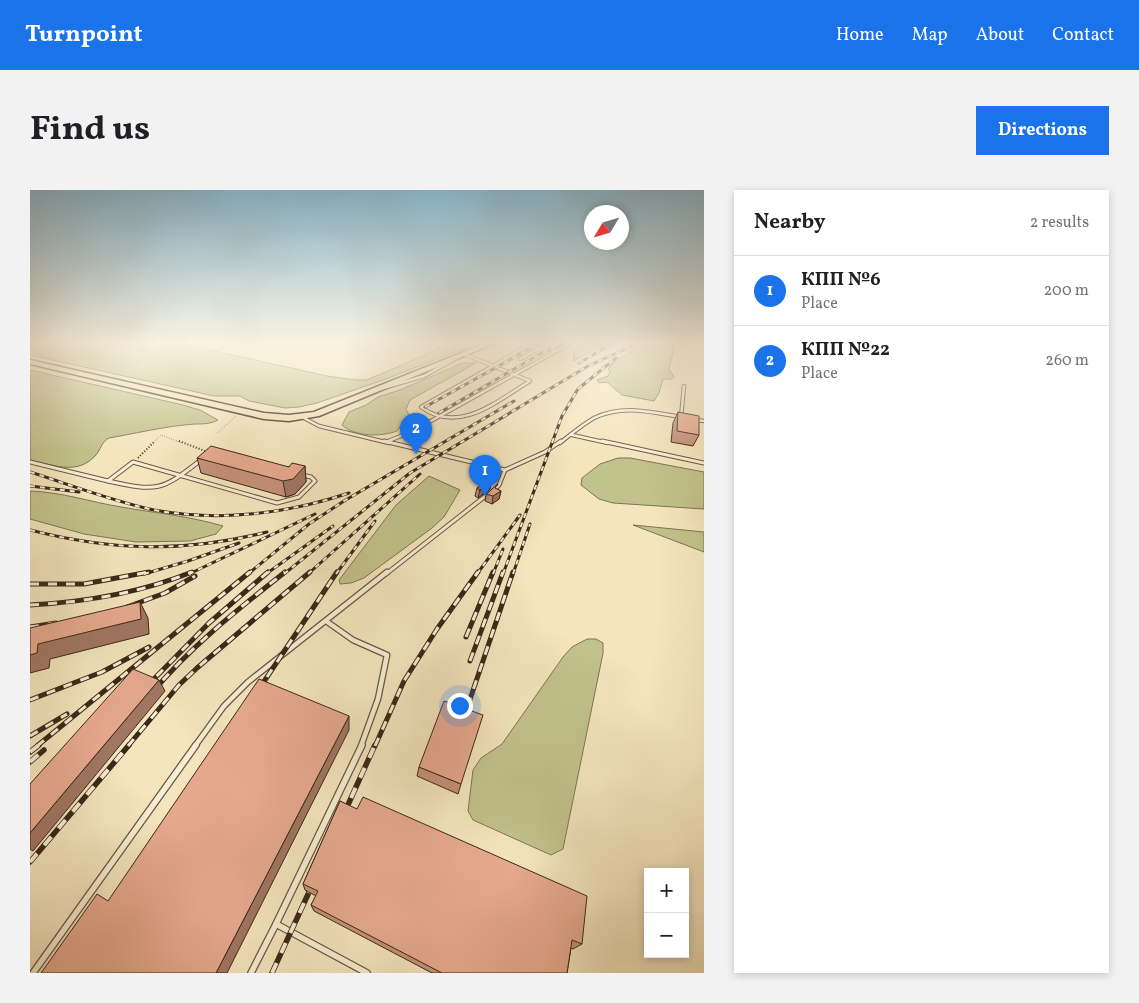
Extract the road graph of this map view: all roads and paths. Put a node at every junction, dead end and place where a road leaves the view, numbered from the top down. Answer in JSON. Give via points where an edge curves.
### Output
{"nodes":[{"id":1,"x":106,"y":380,"type":"edge"},
{"id":2,"x":402,"y":380,"type":"edge"},
{"id":3,"x":467,"y":380,"type":"edge"},
{"id":4,"x":508,"y":380,"type":"edge"},
{"id":5,"x":527,"y":380,"type":"edge"},
{"id":6,"x":684,"y":386,"type":"dead end"},
{"id":7,"x":242,"y":411,"type":"junction"},
{"id":8,"x":440,"y":416,"type":"junction"},
{"id":9,"x":302,"y":417,"type":"junction"},
{"id":10,"x":681,"y":417,"type":"junction"},
{"id":11,"x":704,"y":421,"type":"edge"},
{"id":12,"x":217,"y":433,"type":"dead end"},
{"id":13,"x":572,"y":435,"type":"junction"},
{"id":14,"x":384,"y":442,"type":"junction"},
{"id":15,"x":210,"y":453,"type":"joint"},
{"id":16,"x":30,"y":462,"type":"edge"},
{"id":17,"x":134,"y":462,"type":"junction"},
{"id":18,"x":704,"y":463,"type":"edge"},
{"id":19,"x":505,"y":470,"type":"junction"},
{"id":20,"x":299,"y":475,"type":"edge"},
{"id":21,"x":180,"y":476,"type":"junction"},
{"id":22,"x":108,"y":481,"type":"junction"},
{"id":23,"x":326,"y":621,"type":"junction"},
{"id":24,"x":276,"y":924,"type":"junction"},
{"id":25,"x":33,"y":973,"type":"edge"},
{"id":26,"x":251,"y":973,"type":"edge"},
{"id":27,"x":367,"y":973,"type":"edge"}],
"edges":[{"from":1,"to":7,"type":"main road"},
{"from":2,"to":9,"type":"main road"},
{"from":3,"to":8,"type":"lane","via":[[421,407]]},
{"from":4,"to":8,"type":"lane"},
{"from":5,"to":8,"type":"lane","via":[[530,381],[461,418]]},
{"from":6,"to":10,"type":"lane"},
{"from":7,"to":9,"type":"main road","via":[[277,418]]},
{"from":7,"to":12,"type":"path"},
{"from":8,"to":14,"type":"lane"},
{"from":9,"to":14,"type":"lane","via":[[319,426]]},
{"from":10,"to":11,"type":"lane"},
{"from":10,"to":13,"type":"lane","via":[[612,411],[594,418]]},
{"from":13,"to":18,"type":"lane"},
{"from":13,"to":19,"type":"lane"},
{"from":14,"to":19,"type":"lane"},
{"from":15,"to":17,"type":"path","via":[[160,434]]},
{"from":15,"to":21,"type":"lane"},
{"from":16,"to":22,"type":"lane"},
{"from":17,"to":21,"type":"lane"},
{"from":17,"to":22,"type":"lane"},
{"from":19,"to":23,"type":"lane","via":[[496,488]]},
{"from":20,"to":21,"type":"lane","via":[[307,475],[316,481],[302,497],[277,503]]},
{"from":21,"to":22,"type":"lane","via":[[154,490]]},
{"from":23,"to":24,"type":"lane","via":[[353,640],[387,655],[385,672],[364,742]]},
{"from":23,"to":25,"type":"lane","via":[[264,667],[224,706]]},
{"from":24,"to":26,"type":"lane"},
{"from":24,"to":27,"type":"lane"}]}
